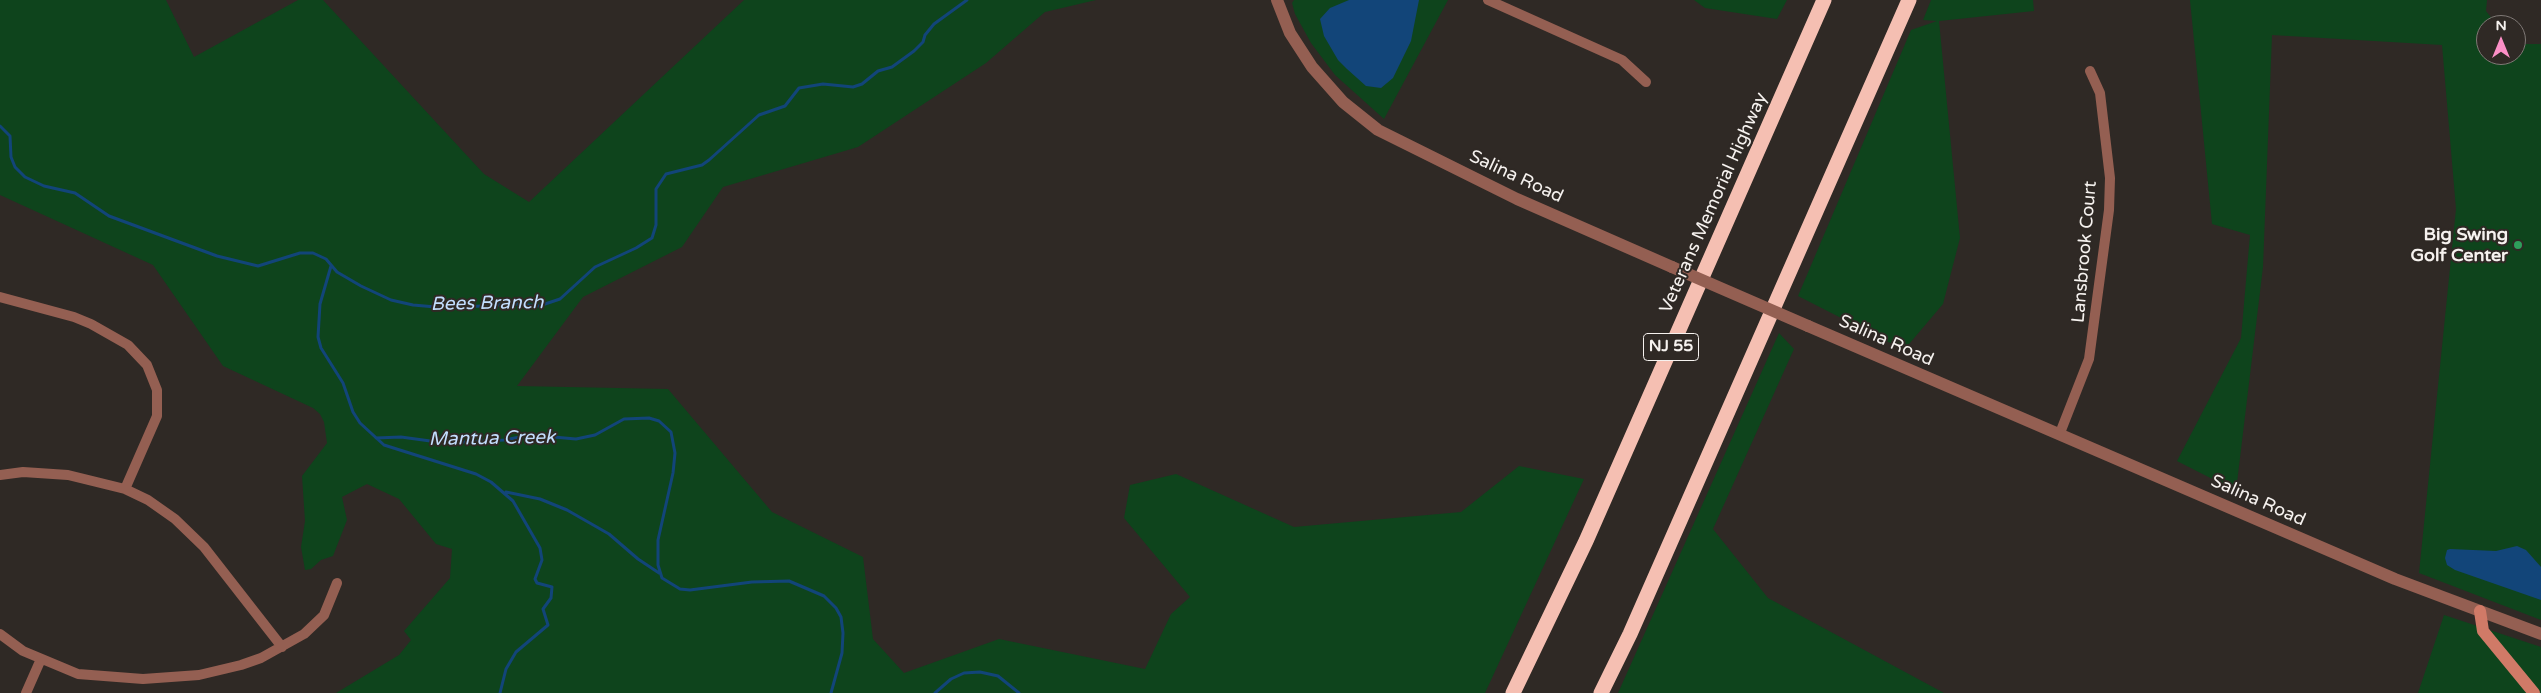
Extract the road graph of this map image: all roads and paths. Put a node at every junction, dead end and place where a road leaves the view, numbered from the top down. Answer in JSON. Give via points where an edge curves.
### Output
{"nodes":[{"id":1,"x":1277,"y":0,"type":"edge"},
{"id":2,"x":1488,"y":0,"type":"edge"},
{"id":3,"x":1824,"y":0,"type":"edge"},
{"id":4,"x":1909,"y":0,"type":"edge"},
{"id":5,"x":2090,"y":71,"type":"dead end"},
{"id":6,"x":1646,"y":82,"type":"dead end"},
{"id":7,"x":0,"y":297,"type":"edge"},
{"id":8,"x":2060,"y":433,"type":"junction"},
{"id":9,"x":0,"y":475,"type":"edge"},
{"id":10,"x":125,"y":489,"type":"junction"},
{"id":11,"x":337,"y":583,"type":"dead end"},
{"id":12,"x":2480,"y":611,"type":"junction"},
{"id":13,"x":0,"y":634,"type":"edge"},
{"id":14,"x":2541,"y":634,"type":"edge"},
{"id":15,"x":282,"y":647,"type":"junction"},
{"id":16,"x":41,"y":660,"type":"junction"},
{"id":17,"x":26,"y":693,"type":"edge"},
{"id":18,"x":1513,"y":693,"type":"edge"},
{"id":19,"x":1601,"y":693,"type":"edge"},
{"id":20,"x":2534,"y":693,"type":"edge"}],
"edges":[{"from":1,"to":8,"type":"street","name":"Salina Road","bridge":true,"via":[[1290,34],[1312,67],[1343,102],[1378,130],[1518,199]]},
{"from":2,"to":6,"type":"street","via":[[1622,60]]},
{"from":3,"to":18,"type":"highway","name":"Veterans Memorial Highway","number":"NJ 55","via":[[1586,541]]},
{"from":4,"to":19,"type":"highway","via":[[1630,634]]},
{"from":5,"to":8,"type":"street","name":"Lansbrook Court","via":[[2100,93],[2110,178],[2109,210],[2089,359]]},
{"from":7,"to":10,"type":"street","via":[[91,324],[128,346],[147,365],[157,390],[156,416]]},
{"from":8,"to":12,"type":"street","name":"Salina Road","via":[[2339,555]]},
{"from":9,"to":10,"type":"street","via":[[23,472],[68,475]]},
{"from":10,"to":15,"type":"street","via":[[162,509],[191,533]]},
{"from":11,"to":15,"type":"street","via":[[324,615],[316,625]]},
{"from":12,"to":14,"type":"street","name":"Salina Road"},
{"from":12,"to":20,"type":"main road","via":[[2482,631]]},
{"from":13,"to":16,"type":"street"},
{"from":15,"to":16,"type":"street","via":[[241,666],[170,678],[120,679],[88,675]]},
{"from":16,"to":17,"type":"street"}]}
